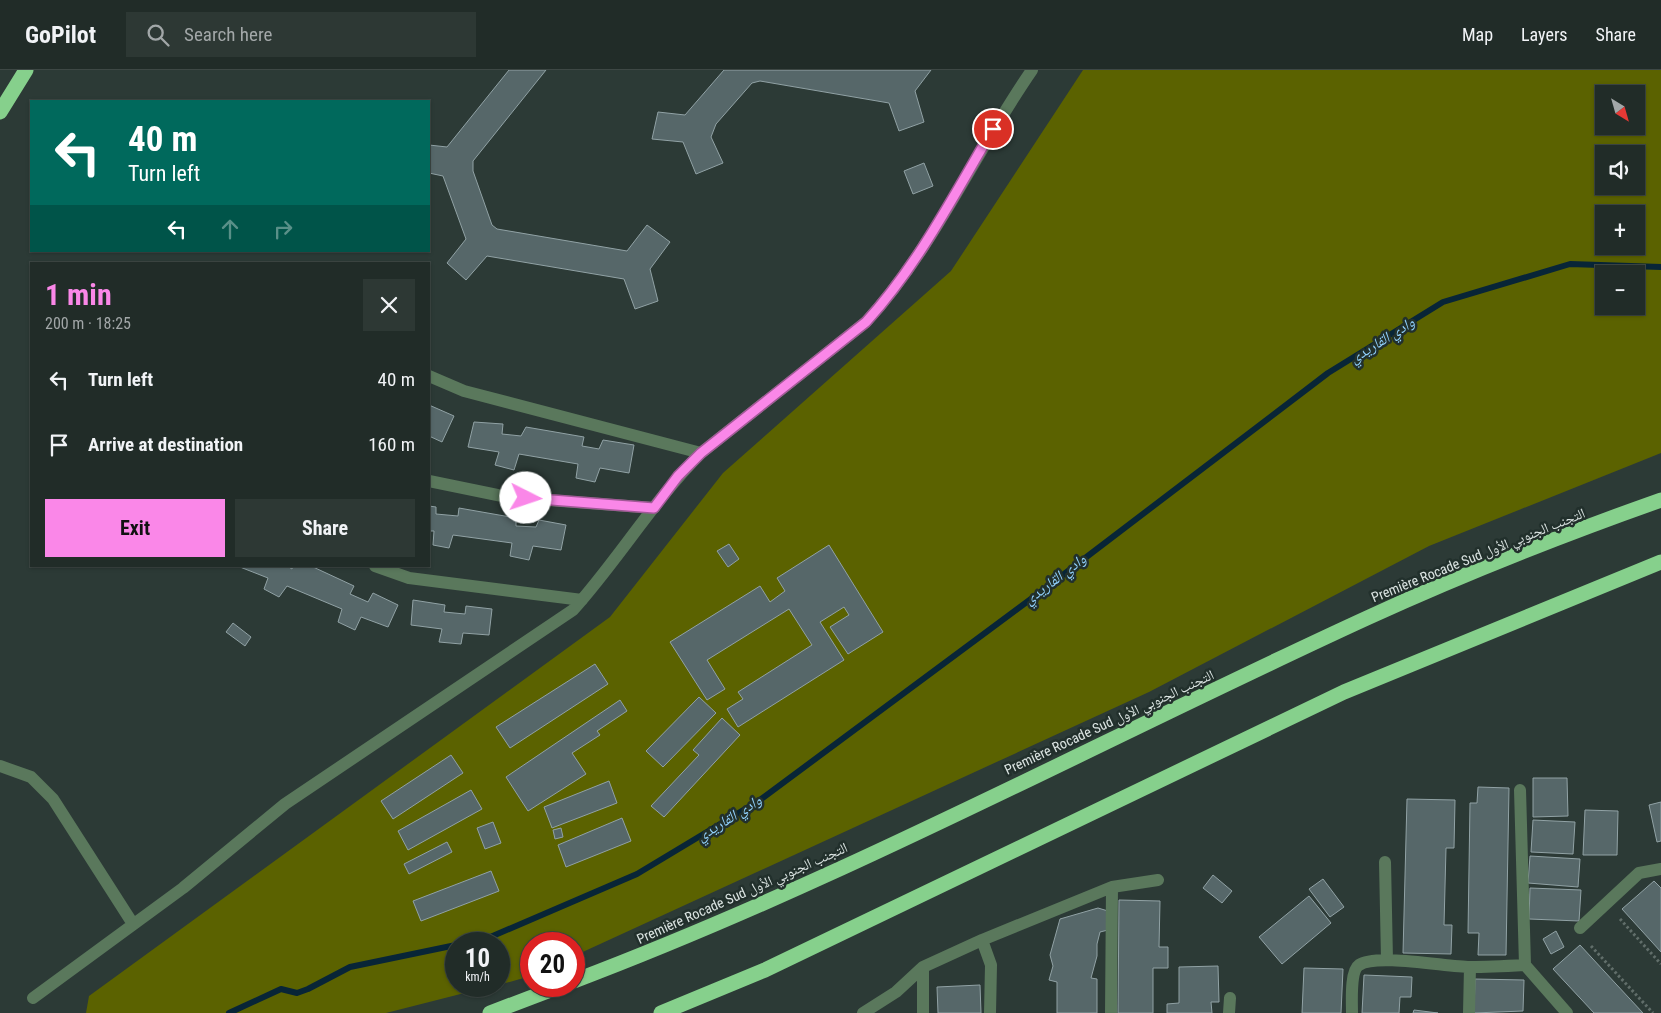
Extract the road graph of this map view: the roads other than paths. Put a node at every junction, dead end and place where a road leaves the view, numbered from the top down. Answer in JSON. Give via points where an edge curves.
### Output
{"nodes":[{"id":1,"x":26,"y":70,"type":"edge"},
{"id":2,"x":1032,"y":70,"type":"edge"},
{"id":3,"x":2,"y":105,"type":"edge"},
{"id":4,"x":430,"y":376,"type":"edge"},
{"id":5,"x":701,"y":453,"type":"junction"},
{"id":6,"x":430,"y":481,"type":"edge"},
{"id":7,"x":1661,"y":500,"type":"edge"},
{"id":8,"x":654,"y":508,"type":"junction"},
{"id":9,"x":1661,"y":562,"type":"edge"},
{"id":10,"x":378,"y":567,"type":"edge"},
{"id":11,"x":582,"y":600,"type":"junction"},
{"id":12,"x":0,"y":766,"type":"edge"},
{"id":13,"x":1520,"y":790,"type":"dead end"},
{"id":14,"x":1385,"y":862,"type":"dead end"},
{"id":15,"x":1661,"y":869,"type":"edge"},
{"id":16,"x":1158,"y":880,"type":"dead end"},
{"id":17,"x":1112,"y":887,"type":"junction"},
{"id":18,"x":134,"y":924,"type":"junction"},
{"id":19,"x":1580,"y":928,"type":"dead end"},
{"id":20,"x":982,"y":940,"type":"junction"},
{"id":21,"x":1386,"y":960,"type":"junction"},
{"id":22,"x":1525,"y":964,"type":"junction"},
{"id":23,"x":923,"y":967,"type":"junction"},
{"id":24,"x":1470,"y":968,"type":"junction"},
{"id":25,"x":585,"y":977,"type":"edge"},
{"id":26,"x":532,"y":997,"type":"edge"},
{"id":27,"x":33,"y":998,"type":"dead end"},
{"id":28,"x":1230,"y":998,"type":"dead end"},
{"id":29,"x":490,"y":1013,"type":"edge"},
{"id":30,"x":661,"y":1013,"type":"edge"},
{"id":31,"x":863,"y":1013,"type":"edge"},
{"id":32,"x":923,"y":1013,"type":"edge"},
{"id":33,"x":990,"y":1013,"type":"edge"},
{"id":34,"x":1111,"y":1013,"type":"edge"},
{"id":35,"x":1229,"y":1013,"type":"edge"},
{"id":36,"x":1352,"y":1013,"type":"edge"},
{"id":37,"x":1469,"y":1013,"type":"edge"},
{"id":38,"x":1567,"y":1013,"type":"edge"}],
"edges":[{"from":1,"to":3,"type":"highway"},
{"from":2,"to":5,"type":"street","via":[[1003,112],[916,258],[888,297],[866,322]]},
{"from":4,"to":5,"type":"street","via":[[464,391]]},
{"from":5,"to":8,"type":"street","via":[[678,476]]},
{"from":6,"to":8,"type":"street","via":[[507,497]]},
{"from":7,"to":25,"type":"highway","name":"Première Rocade Sud التجنب الجنوبي الأول","via":[[1479,570],[1369,617],[769,902]]},
{"from":8,"to":11,"type":"street"},
{"from":9,"to":30,"type":"highway","via":[[1344,692],[765,970]]},
{"from":10,"to":11,"type":"street","via":[[409,578]]},
{"from":11,"to":18,"type":"street","via":[[573,610],[285,804]]},
{"from":12,"to":18,"type":"street","via":[[31,777],[53,799]]},
{"from":13,"to":22,"type":"street"},
{"from":14,"to":21,"type":"street"},
{"from":15,"to":19,"type":"street","via":[[1639,873]]},
{"from":16,"to":17,"type":"street"},
{"from":17,"to":20,"type":"street"},
{"from":17,"to":34,"type":"street"},
{"from":18,"to":27,"type":"street"},
{"from":20,"to":23,"type":"street"},
{"from":20,"to":33,"type":"street","via":[[991,965]]},
{"from":21,"to":24,"type":"street"},
{"from":21,"to":36,"type":"street","via":[[1366,961],[1354,971]]},
{"from":22,"to":24,"type":"street"},
{"from":22,"to":38,"type":"street"},
{"from":23,"to":31,"type":"street","via":[[896,992]]},
{"from":23,"to":32,"type":"street"},
{"from":24,"to":37,"type":"street"},
{"from":26,"to":29,"type":"highway"},
{"from":28,"to":35,"type":"street"}]}
